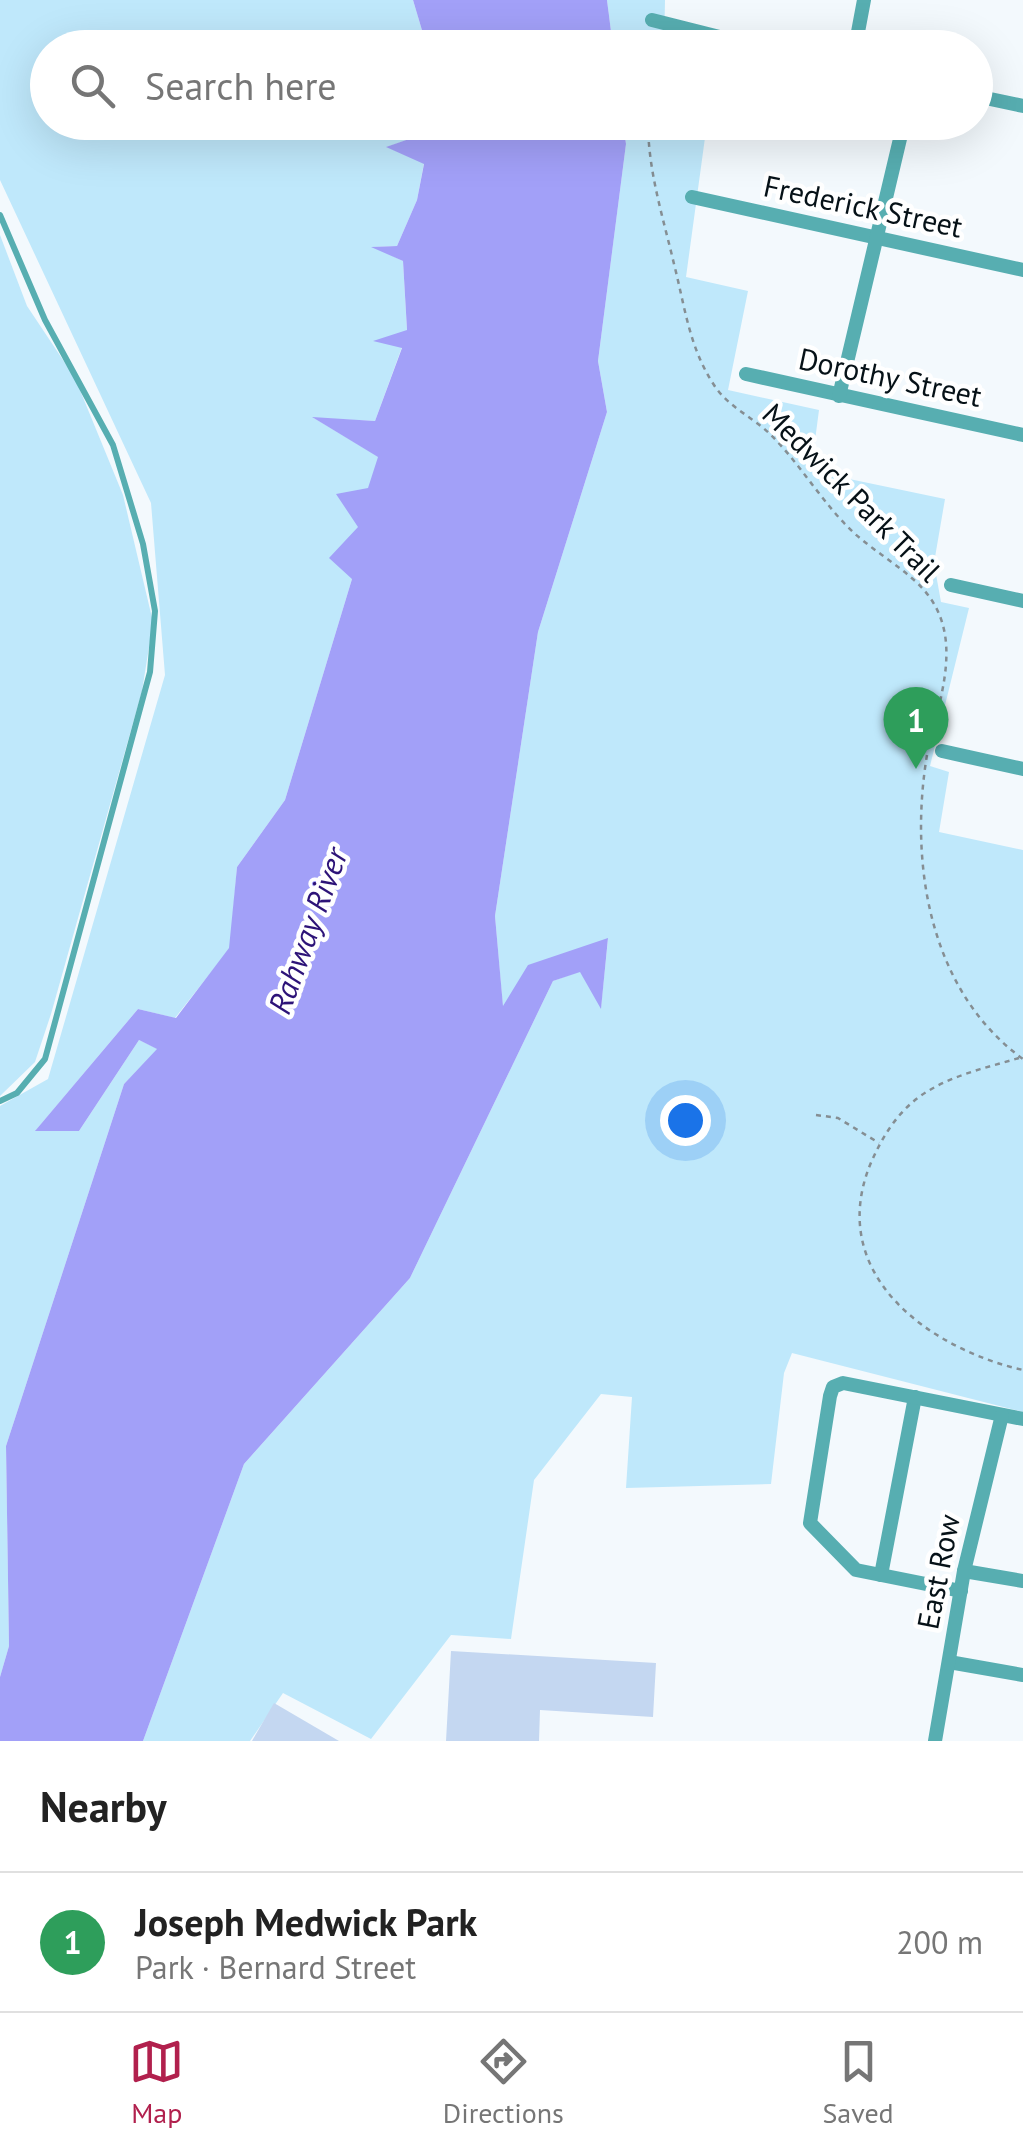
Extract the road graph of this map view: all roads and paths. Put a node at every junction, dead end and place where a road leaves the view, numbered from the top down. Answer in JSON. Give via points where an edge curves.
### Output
{"nodes":[{"id":1,"x":864,"y":0,"type":"edge"},
{"id":2,"x":652,"y":20,"type":"dead end"},
{"id":3,"x":692,"y":30,"type":"edge"},
{"id":4,"x":858,"y":30,"type":"edge"},
{"id":5,"x":993,"y":100,"type":"edge"},
{"id":6,"x":1023,"y":106,"type":"edge"},
{"id":7,"x":650,"y":140,"type":"edge"},
{"id":8,"x":900,"y":140,"type":"edge"},
{"id":9,"x":692,"y":197,"type":"dead end"},
{"id":10,"x":0,"y":215,"type":"edge"},
{"id":11,"x":878,"y":238,"type":"junction"},
{"id":12,"x":1023,"y":270,"type":"edge"},
{"id":13,"x":746,"y":374,"type":"dead end"},
{"id":14,"x":839,"y":396,"type":"junction"},
{"id":15,"x":1023,"y":435,"type":"edge"},
{"id":16,"x":951,"y":585,"type":"dead end"},
{"id":17,"x":1023,"y":602,"type":"edge"},
{"id":18,"x":942,"y":751,"type":"dead end"},
{"id":19,"x":1023,"y":768,"type":"edge"},
{"id":20,"x":1022,"y":1058,"type":"edge"},
{"id":21,"x":0,"y":1101,"type":"edge"},
{"id":22,"x":816,"y":1115,"type":"dead end"},
{"id":23,"x":880,"y":1144,"type":"junction"},
{"id":24,"x":1023,"y":1370,"type":"edge"},
{"id":25,"x":915,"y":1397,"type":"junction"},
{"id":26,"x":1002,"y":1414,"type":"junction"},
{"id":27,"x":1023,"y":1419,"type":"edge"},
{"id":28,"x":964,"y":1570,"type":"junction"},
{"id":29,"x":881,"y":1575,"type":"junction"},
{"id":30,"x":1023,"y":1581,"type":"edge"},
{"id":31,"x":961,"y":1591,"type":"junction"},
{"id":32,"x":949,"y":1662,"type":"junction"},
{"id":33,"x":1023,"y":1675,"type":"edge"},
{"id":34,"x":936,"y":1741,"type":"edge"}],
"edges":[{"from":1,"to":4,"type":"street"},
{"from":2,"to":3,"type":"street"},
{"from":5,"to":6,"type":"street"},
{"from":7,"to":20,"type":"path","name":"Medwick Park Trail","via":[[684,317],[715,387],[771,434],[854,533],[914,580],[938,612],[948,668],[926,758],[920,828],[932,921],[941,954],[968,1003]]},
{"from":8,"to":11,"type":"street"},
{"from":9,"to":11,"type":"street","name":"Frederick Street"},
{"from":10,"to":21,"type":"lane","via":[[46,320],[113,445],[155,612],[150,672],[45,1059],[17,1093]]},
{"from":11,"to":12,"type":"street","name":"Frederick Street"},
{"from":11,"to":14,"type":"street"},
{"from":13,"to":14,"type":"street","name":"Dorothy Street"},
{"from":14,"to":15,"type":"street","name":"Dorothy Street"},
{"from":16,"to":17,"type":"street"},
{"from":18,"to":19,"type":"street"},
{"from":20,"to":23,"type":"path","name":"Medwick Park Trail","via":[[943,1082],[901,1112]]},
{"from":22,"to":23,"type":"path","via":[[838,1118]]},
{"from":23,"to":24,"type":"path","name":"Medwick Park Trail","via":[[862,1200],[863,1230],[880,1281],[916,1323],[952,1347]]},
{"from":25,"to":26,"type":"street"},
{"from":25,"to":29,"type":"street"},
{"from":25,"to":29,"type":"street","via":[[843,1383],[833,1387],[810,1522],[856,1570]]},
{"from":26,"to":27,"type":"street"},
{"from":26,"to":28,"type":"street","name":"East Row"},
{"from":28,"to":30,"type":"street"},
{"from":28,"to":31,"type":"street","name":"East Row"},
{"from":29,"to":31,"type":"street"},
{"from":31,"to":32,"type":"street","name":"East Row"},
{"from":32,"to":33,"type":"street"},
{"from":32,"to":34,"type":"street","name":"East Row"}]}
